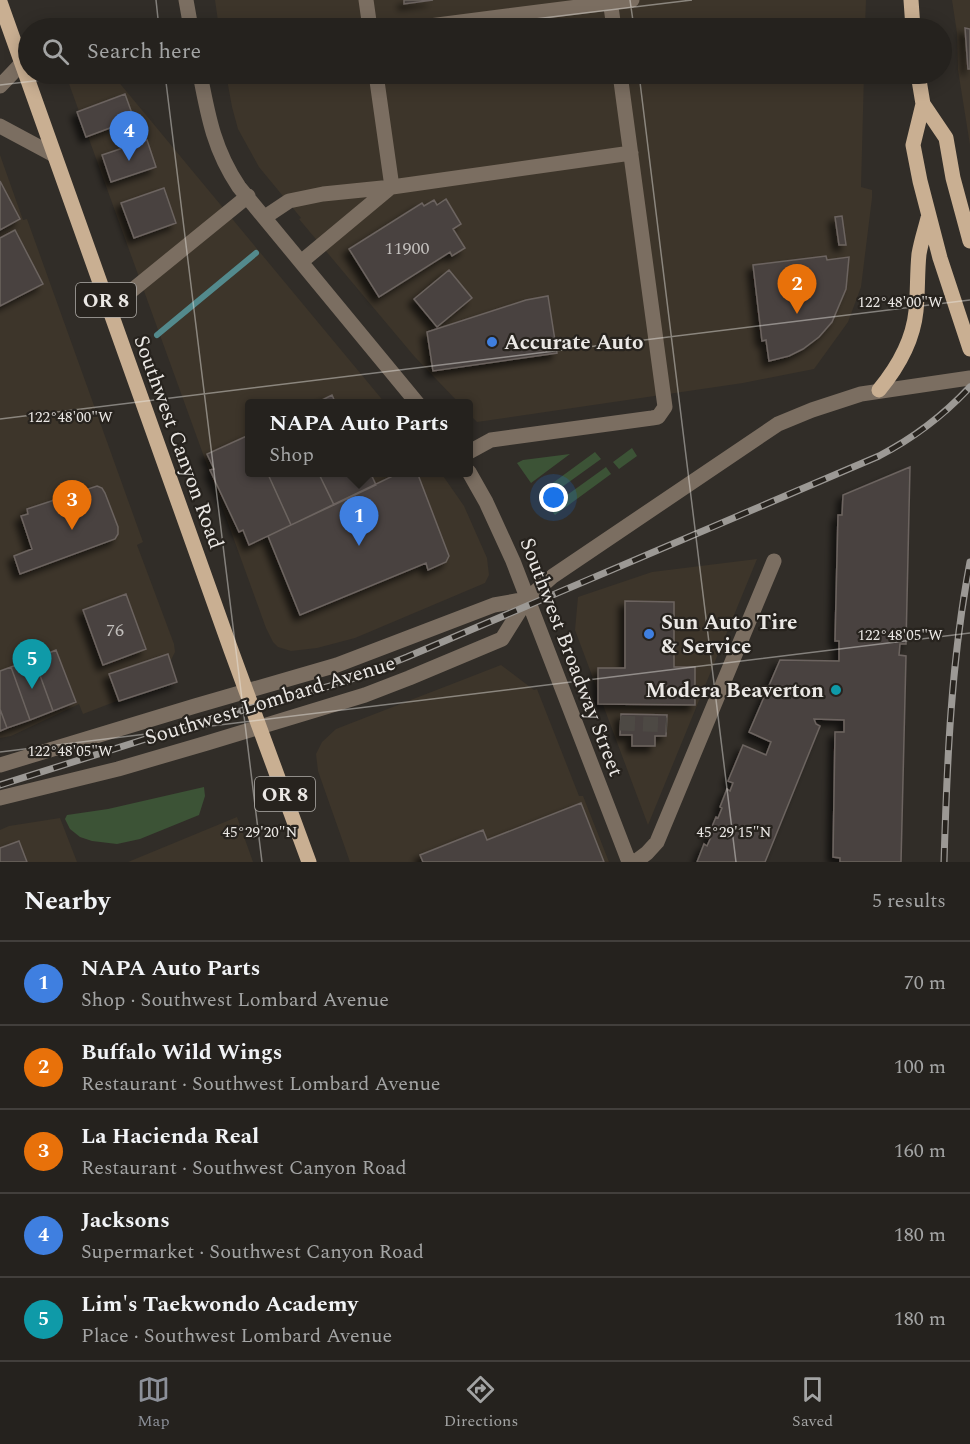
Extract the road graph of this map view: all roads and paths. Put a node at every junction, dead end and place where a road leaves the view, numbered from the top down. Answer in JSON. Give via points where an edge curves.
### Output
{"nodes":[{"id":1,"x":186,"y":0,"type":"edge"},
{"id":2,"x":366,"y":0,"type":"edge"},
{"id":3,"x":632,"y":0,"type":"edge"},
{"id":4,"x":911,"y":0,"type":"edge"},
{"id":5,"x":0,"y":2,"type":"edge"},
{"id":6,"x":611,"y":2,"type":"edge"},
{"id":7,"x":189,"y":18,"type":"edge"},
{"id":8,"x":369,"y":18,"type":"edge"},
{"id":9,"x":490,"y":18,"type":"edge"},
{"id":10,"x":613,"y":18,"type":"edge"},
{"id":11,"x":912,"y":18,"type":"edge"},
{"id":12,"x":18,"y":52,"type":"edge"},
{"id":13,"x":18,"y":67,"type":"edge"},
{"id":14,"x":29,"y":84,"type":"edge"},
{"id":15,"x":202,"y":84,"type":"edge"},
{"id":16,"x":377,"y":84,"type":"edge"},
{"id":17,"x":621,"y":84,"type":"edge"},
{"id":18,"x":920,"y":84,"type":"edge"},
{"id":19,"x":0,"y":86,"type":"edge"},
{"id":20,"x":923,"y":104,"type":"junction"},
{"id":21,"x":0,"y":126,"type":"edge"},
{"id":22,"x":631,"y":153,"type":"junction"},
{"id":23,"x":54,"y":155,"type":"junction"},
{"id":24,"x":392,"y":187,"type":"junction"},
{"id":25,"x":248,"y":196,"type":"junction"},
{"id":26,"x":265,"y":217,"type":"junction"},
{"id":27,"x":928,"y":217,"type":"junction"},
{"id":28,"x":970,"y":241,"type":"edge"},
{"id":29,"x":301,"y":262,"type":"junction"},
{"id":30,"x":109,"y":309,"type":"junction"},
{"id":31,"x":970,"y":350,"type":"edge"},
{"id":32,"x":970,"y":378,"type":"edge"},
{"id":33,"x":879,"y":390,"type":"junction"},
{"id":34,"x":414,"y":399,"type":"edge"},
{"id":35,"x":473,"y":449,"type":"edge"},
{"id":36,"x":471,"y":477,"type":"edge"},
{"id":37,"x":774,"y":561,"type":"dead end"},
{"id":38,"x":527,"y":599,"type":"junction"},
{"id":39,"x":246,"y":691,"type":"junction"},
{"id":40,"x":260,"y":727,"type":"junction"},
{"id":41,"x":0,"y":765,"type":"edge"},
{"id":42,"x":0,"y":798,"type":"edge"},
{"id":43,"x":309,"y":862,"type":"edge"},
{"id":44,"x":629,"y":862,"type":"edge"},
{"id":45,"x":635,"y":862,"type":"edge"}],
"edges":[{"from":1,"to":7,"type":"street"},
{"from":2,"to":8,"type":"street"},
{"from":3,"to":6,"type":"street"},
{"from":4,"to":11,"type":"main road"},
{"from":5,"to":12,"type":"main road","name":"Southwest Canyon Road","number":"OR 8"},
{"from":6,"to":9,"type":"street"},
{"from":6,"to":10,"type":"street"},
{"from":13,"to":19,"type":"street"},
{"from":14,"to":23,"type":"main road","name":"Southwest Canyon Road","number":"OR 8"},
{"from":15,"to":25,"type":"street","via":[[219,152]]},
{"from":16,"to":24,"type":"street"},
{"from":17,"to":22,"type":"street"},
{"from":18,"to":20,"type":"main road"},
{"from":20,"to":27,"type":"main road","via":[[913,145]]},
{"from":20,"to":28,"type":"main road","via":[[945,138]]},
{"from":21,"to":23,"type":"street"},
{"from":22,"to":24,"type":"street"},
{"from":22,"to":35,"type":"street","via":[[665,407],[658,417],[491,440]]},
{"from":23,"to":30,"type":"main road","name":"Southwest Canyon Road","number":"OR 8"},
{"from":24,"to":26,"type":"street","via":[[288,201]]},
{"from":24,"to":29,"type":"street"},
{"from":25,"to":26,"type":"street"},
{"from":25,"to":30,"type":"street"},
{"from":26,"to":29,"type":"street"},
{"from":27,"to":31,"type":"main road"},
{"from":27,"to":33,"type":"main road","via":[[919,253],[912,333],[893,373]]},
{"from":29,"to":34,"type":"street"},
{"from":30,"to":39,"type":"main road","name":"Southwest Canyon Road","number":"OR 8"},
{"from":32,"to":33,"type":"street","name":"Southwest Lombard Avenue"},
{"from":33,"to":38,"type":"street","name":"Southwest Lombard Avenue","via":[[839,400],[778,424],[554,576]]},
{"from":36,"to":38,"type":"street","name":"Southwest Broadway Street","via":[[500,530]]},
{"from":37,"to":45,"type":"street","via":[[657,842]]},
{"from":38,"to":39,"type":"street","name":"Southwest Lombard Avenue","via":[[494,605],[337,665]]},
{"from":38,"to":40,"type":"street","name":"Southwest Lombard Avenue","via":[[502,639],[365,695]]},
{"from":38,"to":44,"type":"street","name":"Southwest Broadway Street"},
{"from":39,"to":40,"type":"main road","name":"Southwest Canyon Road","number":"OR 8"},
{"from":39,"to":41,"type":"street","name":"Southwest Lombard Avenue"},
{"from":40,"to":42,"type":"street","name":"Southwest Lombard Avenue","via":[[118,769]]},
{"from":40,"to":43,"type":"main road","name":"Southwest Canyon Road","number":"OR 8"}]}
